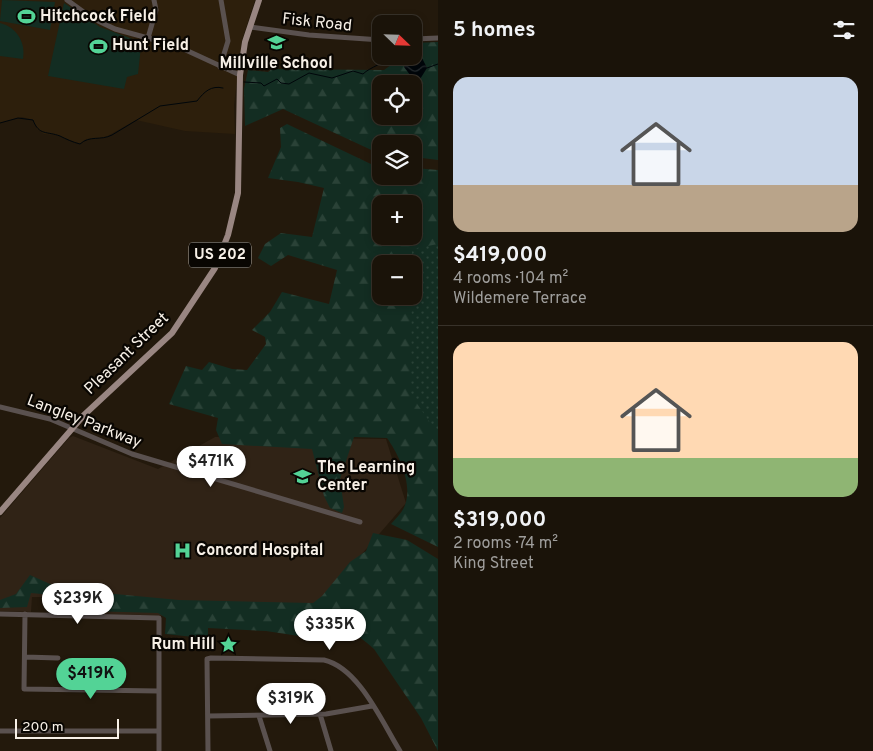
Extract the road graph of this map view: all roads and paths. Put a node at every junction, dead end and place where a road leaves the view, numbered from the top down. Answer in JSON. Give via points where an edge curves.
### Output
{"nodes":[{"id":1,"x":67,"y":0,"type":"edge"},
{"id":2,"x":154,"y":0,"type":"edge"},
{"id":3,"x":221,"y":0,"type":"edge"},
{"id":4,"x":259,"y":0,"type":"edge"},
{"id":5,"x":250,"y":27,"type":"junction"},
{"id":6,"x":148,"y":38,"type":"junction"},
{"id":7,"x":438,"y":38,"type":"edge"},
{"id":8,"x":372,"y":39,"type":"edge"},
{"id":9,"x":422,"y":39,"type":"edge"},
{"id":10,"x":220,"y":67,"type":"junction"},
{"id":11,"x":240,"y":75,"type":"junction"},
{"id":12,"x":0,"y":407,"type":"edge"},
{"id":13,"x":72,"y":429,"type":"junction"},
{"id":14,"x":0,"y":512,"type":"edge"},
{"id":15,"x":360,"y":522,"type":"dead end"},
{"id":16,"x":0,"y":614,"type":"edge"},
{"id":17,"x":25,"y":614,"type":"junction"},
{"id":18,"x":25,"y":657,"type":"junction"},
{"id":19,"x":58,"y":658,"type":"dead end"},
{"id":20,"x":158,"y":691,"type":"junction"},
{"id":21,"x":372,"y":706,"type":"junction"},
{"id":22,"x":320,"y":714,"type":"junction"},
{"id":23,"x":208,"y":716,"type":"junction"},
{"id":24,"x":259,"y":716,"type":"junction"},
{"id":25,"x":0,"y":731,"type":"edge"},
{"id":26,"x":159,"y":731,"type":"junction"},
{"id":27,"x":159,"y":751,"type":"edge"},
{"id":28,"x":208,"y":751,"type":"edge"},
{"id":29,"x":270,"y":751,"type":"edge"},
{"id":30,"x":331,"y":751,"type":"edge"},
{"id":31,"x":400,"y":751,"type":"edge"}],
"edges":[{"from":1,"to":6,"type":"street","via":[[115,29]]},
{"from":2,"to":6,"type":"street","via":[[156,10]]},
{"from":3,"to":10,"type":"street","via":[[228,42]]},
{"from":4,"to":5,"type":"main road","number":"US 202"},
{"from":5,"to":8,"type":"street","name":"Fisk Road"},
{"from":5,"to":11,"type":"main road","number":"US 202"},
{"from":6,"to":10,"type":"street","via":[[177,46]]},
{"from":7,"to":9,"type":"street"},
{"from":10,"to":11,"type":"street"},
{"from":11,"to":13,"type":"main road","name":"Pleasant Street","number":"US 202","via":[[239,184],[231,228],[219,259],[172,333]]},
{"from":12,"to":13,"type":"street","name":"Langley Parkway","via":[[32,413]]},
{"from":13,"to":14,"type":"main road","name":"Pleasant Street","number":"US 202"},
{"from":13,"to":15,"type":"street","name":"Langley Parkway","via":[[132,454]]},
{"from":16,"to":17,"type":"street"},
{"from":17,"to":18,"type":"street"},
{"from":17,"to":20,"type":"street","via":[[159,618]]},
{"from":18,"to":19,"type":"street"},
{"from":18,"to":20,"type":"street","via":[[24,689]]},
{"from":20,"to":26,"type":"street"},
{"from":21,"to":22,"type":"street"},
{"from":21,"to":23,"type":"street","via":[[352,675],[332,662],[207,659]]},
{"from":21,"to":31,"type":"street"},
{"from":22,"to":24,"type":"street"},
{"from":22,"to":30,"type":"street"},
{"from":23,"to":24,"type":"street"},
{"from":23,"to":28,"type":"street"},
{"from":24,"to":29,"type":"street"},
{"from":25,"to":26,"type":"street"},
{"from":26,"to":27,"type":"street"}]}
